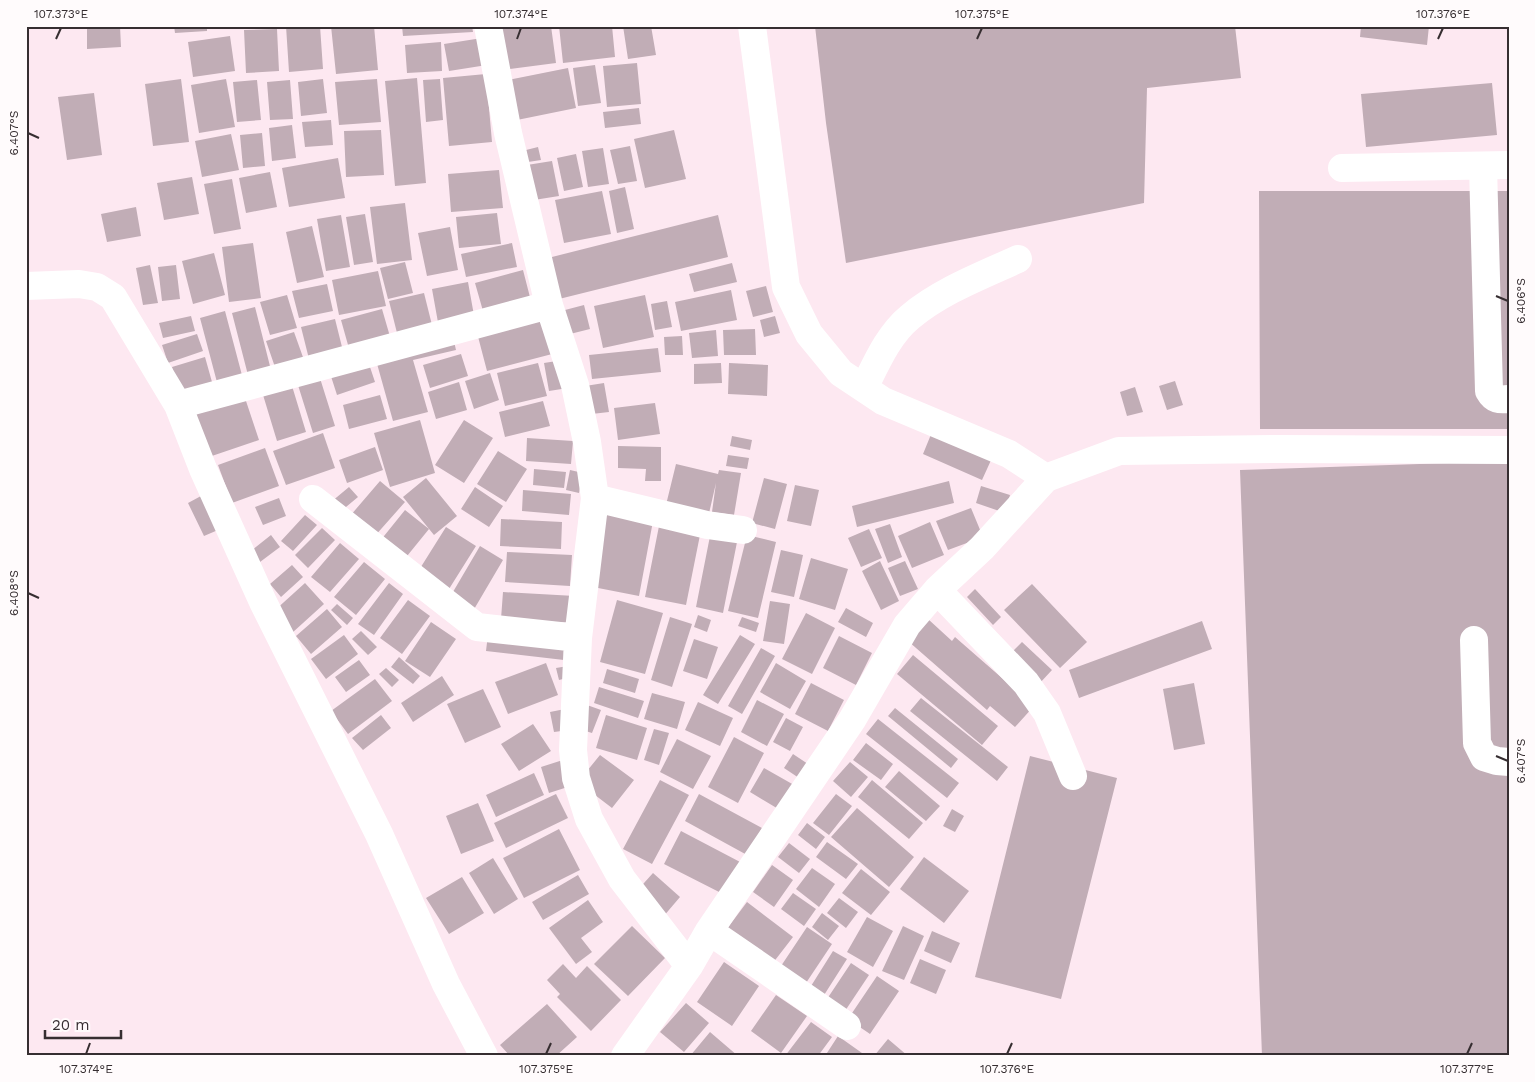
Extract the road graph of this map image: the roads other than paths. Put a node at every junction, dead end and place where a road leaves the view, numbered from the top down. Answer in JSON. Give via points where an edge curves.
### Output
{"nodes":[{"id":1,"x":488,"y":26,"type":"edge"},
{"id":2,"x":752,"y":26,"type":"edge"},
{"id":3,"x":1496,"y":166,"type":"edge"},
{"id":4,"x":1342,"y":168,"type":"dead end"},
{"id":5,"x":1018,"y":259,"type":"dead end"},
{"id":6,"x":26,"y":286,"type":"edge"},
{"id":7,"x":549,"y":305,"type":"junction"},
{"id":8,"x":864,"y":388,"type":"junction"},
{"id":9,"x":1509,"y":399,"type":"edge"},
{"id":10,"x":178,"y":405,"type":"junction"},
{"id":11,"x":1509,"y":450,"type":"edge"},
{"id":12,"x":1046,"y":478,"type":"junction"},
{"id":13,"x":596,"y":498,"type":"junction"},
{"id":14,"x":313,"y":499,"type":"dead end"},
{"id":15,"x":743,"y":530,"type":"dead end"},
{"id":16,"x":937,"y":590,"type":"junction"},
{"id":17,"x":578,"y":638,"type":"junction"},
{"id":18,"x":1474,"y":640,"type":"dead end"},
{"id":19,"x":1509,"y":762,"type":"edge"},
{"id":20,"x":1073,"y":776,"type":"dead end"},
{"id":21,"x":709,"y":931,"type":"junction"},
{"id":22,"x":689,"y":966,"type":"junction"},
{"id":23,"x":846,"y":1026,"type":"dead end"},
{"id":24,"x":484,"y":1056,"type":"edge"},
{"id":25,"x":626,"y":1056,"type":"edge"}],
"edges":[{"from":1,"to":7,"type":"street","via":[[508,133]]},
{"from":2,"to":8,"type":"street","via":[[786,287],[809,334],[841,373]]},
{"from":3,"to":4,"type":"street"},
{"from":3,"to":9,"type":"street","via":[[1489,391],[1498,400]]},
{"from":5,"to":8,"type":"street","via":[[954,288],[909,318],[884,349]]},
{"from":6,"to":10,"type":"street","via":[[97,287],[113,298]]},
{"from":7,"to":10,"type":"street"},
{"from":7,"to":13,"type":"street","via":[[575,385]]},
{"from":8,"to":12,"type":"street","via":[[883,401],[1009,454]]},
{"from":10,"to":24,"type":"street","via":[[263,602],[379,834],[446,984]]},
{"from":11,"to":12,"type":"street","via":[[1279,448],[1119,451]]},
{"from":12,"to":16,"type":"street","via":[[982,548]]},
{"from":13,"to":15,"type":"street","via":[[707,525]]},
{"from":13,"to":17,"type":"street"},
{"from":14,"to":17,"type":"street","via":[[477,627]]},
{"from":16,"to":20,"type":"street","via":[[1026,683],[1047,714]]},
{"from":16,"to":21,"type":"street","via":[[907,625],[852,720]]},
{"from":17,"to":22,"type":"street","via":[[573,750],[576,778],[588,819],[622,879]]},
{"from":18,"to":19,"type":"street","via":[[1476,743],[1484,757]]},
{"from":21,"to":22,"type":"street"},
{"from":21,"to":23,"type":"street"},
{"from":22,"to":25,"type":"street"}]}
